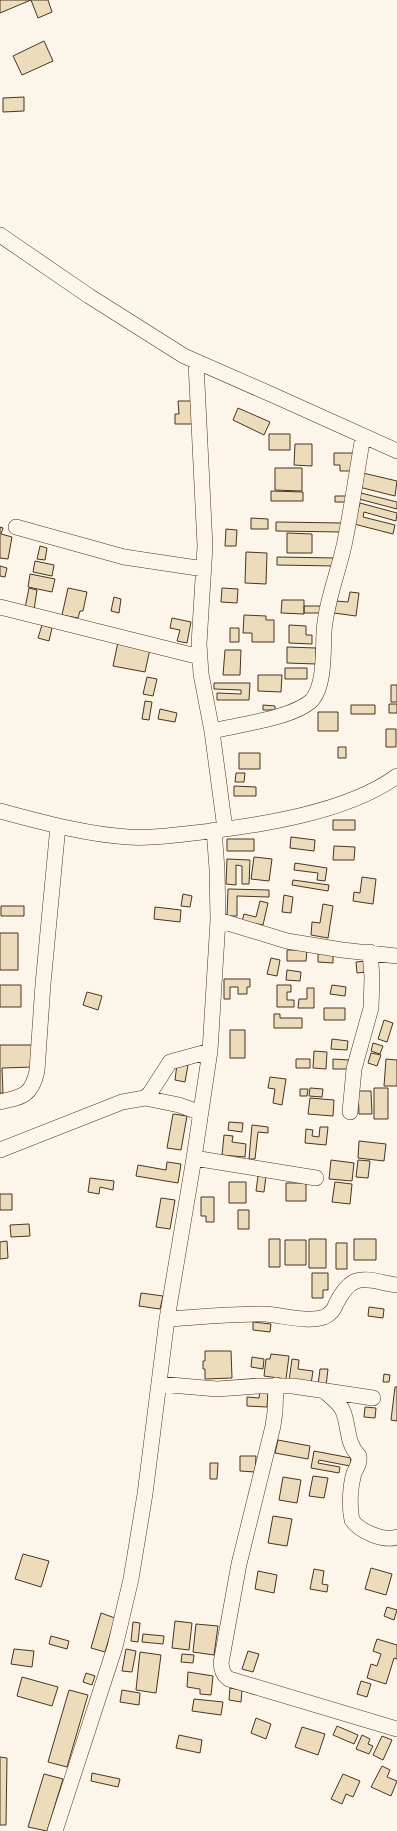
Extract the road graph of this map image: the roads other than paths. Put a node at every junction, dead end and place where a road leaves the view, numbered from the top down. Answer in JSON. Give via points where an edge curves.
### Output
{"nodes":[{"id":1,"x":0,"y":235,"type":"edge"},
{"id":2,"x":196,"y":363,"type":"junction"},
{"id":3,"x":363,"y":436,"type":"junction"},
{"id":4,"x":397,"y":451,"type":"edge"},
{"id":5,"x":16,"y":527,"type":"dead end"},
{"id":6,"x":204,"y":569,"type":"junction"},
{"id":7,"x":0,"y":607,"type":"edge"},
{"id":8,"x":200,"y":658,"type":"junction"},
{"id":9,"x":212,"y":731,"type":"junction"},
{"id":10,"x":397,"y":776,"type":"edge"},
{"id":11,"x":0,"y":811,"type":"edge"},
{"id":12,"x":58,"y":826,"type":"junction"},
{"id":13,"x":219,"y":830,"type":"junction"},
{"id":14,"x":218,"y":920,"type":"junction"},
{"id":15,"x":370,"y":952,"type":"junction"},
{"id":16,"x":397,"y":956,"type":"edge"},
{"id":17,"x":210,"y":1051,"type":"junction"},
{"id":18,"x":145,"y":1098,"type":"junction"},
{"id":19,"x":0,"y":1102,"type":"edge"},
{"id":20,"x":350,"y":1112,"type":"dead end"},
{"id":21,"x":201,"y":1113,"type":"junction"},
{"id":22,"x":0,"y":1150,"type":"edge"},
{"id":23,"x":194,"y":1158,"type":"junction"},
{"id":24,"x":316,"y":1178,"type":"dead end"},
{"id":25,"x":397,"y":1285,"type":"edge"},
{"id":26,"x":167,"y":1319,"type":"junction"},
{"id":27,"x":159,"y":1384,"type":"junction"},
{"id":28,"x":276,"y":1385,"type":"junction"},
{"id":29,"x":324,"y":1391,"type":"junction"},
{"id":30,"x":373,"y":1398,"type":"dead end"},
{"id":31,"x":397,"y":1537,"type":"edge"},
{"id":32,"x":397,"y":1729,"type":"edge"},
{"id":33,"x":55,"y":1831,"type":"edge"}],
"edges":[{"from":1,"to":2,"type":"street","via":[[168,348]]},
{"from":2,"to":3,"type":"street"},
{"from":2,"to":6,"type":"street"},
{"from":3,"to":4,"type":"street"},
{"from":3,"to":9,"type":"street","via":[[345,541],[326,612],[322,675],[313,699],[288,713]]},
{"from":5,"to":6,"type":"street","via":[[124,557]]},
{"from":6,"to":8,"type":"street","via":[[199,630]]},
{"from":7,"to":8,"type":"street"},
{"from":8,"to":9,"type":"street"},
{"from":9,"to":13,"type":"street"},
{"from":10,"to":13,"type":"street","via":[[370,793],[311,813]]},
{"from":11,"to":12,"type":"street"},
{"from":12,"to":13,"type":"street","via":[[129,837]]},
{"from":12,"to":19,"type":"street","via":[[37,1071],[34,1085],[28,1092],[15,1099]]},
{"from":13,"to":14,"type":"street"},
{"from":14,"to":15,"type":"street","via":[[287,941]]},
{"from":14,"to":17,"type":"street"},
{"from":15,"to":16,"type":"street"},
{"from":15,"to":20,"type":"street","via":[[371,1008],[354,1069]]},
{"from":17,"to":18,"type":"street","via":[[170,1062]]},
{"from":17,"to":21,"type":"street"},
{"from":18,"to":21,"type":"street","via":[[179,1105]]},
{"from":18,"to":22,"type":"street","via":[[122,1102]]},
{"from":21,"to":23,"type":"street"},
{"from":23,"to":24,"type":"street"},
{"from":23,"to":26,"type":"street"},
{"from":25,"to":26,"type":"street","via":[[368,1280],[352,1282],[343,1291],[333,1311],[322,1317],[309,1319],[249,1314]]},
{"from":26,"to":27,"type":"street"},
{"from":27,"to":28,"type":"street","via":[[217,1388]]},
{"from":27,"to":33,"type":"street","via":[[145,1494],[123,1614],[115,1647]]},
{"from":28,"to":29,"type":"street"},
{"from":28,"to":32,"type":"street","via":[[275,1412],[238,1564],[221,1663],[224,1676]]},
{"from":29,"to":30,"type":"street"},
{"from":29,"to":31,"type":"street","via":[[342,1408],[353,1450],[360,1460],[351,1492],[352,1520],[360,1528],[380,1537]]}]}
